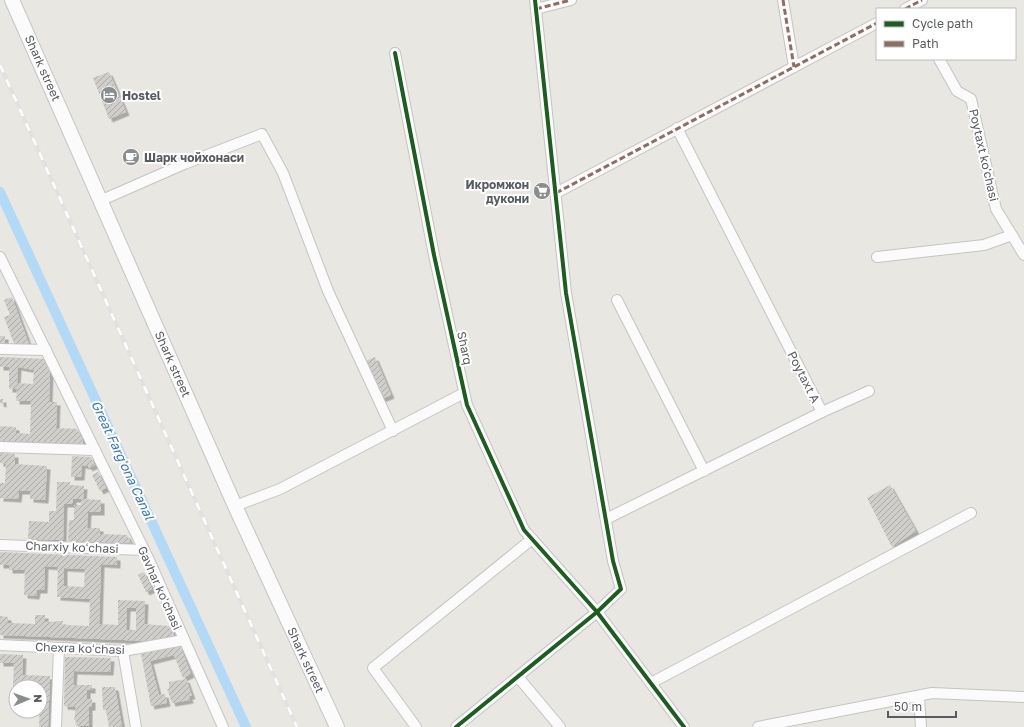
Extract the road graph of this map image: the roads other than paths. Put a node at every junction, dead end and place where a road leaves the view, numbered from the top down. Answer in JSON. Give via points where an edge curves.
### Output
{"nodes":[{"id":1,"x":12,"y":0,"type":"edge"},
{"id":2,"x":571,"y":0,"type":"edge"},
{"id":3,"x":783,"y":0,"type":"edge"},
{"id":4,"x":922,"y":0,"type":"edge"},
{"id":5,"x":536,"y":5,"type":"edge"},
{"id":6,"x":908,"y":8,"type":"edge"},
{"id":7,"x":876,"y":24,"type":"edge"},
{"id":8,"x":395,"y":53,"type":"dead end"},
{"id":9,"x":940,"y":60,"type":"edge"},
{"id":10,"x":794,"y":67,"type":"junction"},
{"id":11,"x":677,"y":128,"type":"junction"},
{"id":12,"x":556,"y":193,"type":"junction"},
{"id":13,"x":102,"y":200,"type":"junction"},
{"id":14,"x":1012,"y":235,"type":"junction"},
{"id":15,"x":1024,"y":255,"type":"edge"},
{"id":16,"x":0,"y":258,"type":"edge"},
{"id":17,"x":877,"y":258,"type":"dead end"},
{"id":18,"x":617,"y":300,"type":"dead end"},
{"id":19,"x":0,"y":349,"type":"edge"},
{"id":20,"x":46,"y":350,"type":"junction"},
{"id":21,"x":869,"y":391,"type":"dead end"},
{"id":22,"x":464,"y":393,"type":"junction"},
{"id":23,"x":822,"y":412,"type":"junction"},
{"id":24,"x":393,"y":431,"type":"junction"},
{"id":25,"x":0,"y":447,"type":"edge"},
{"id":26,"x":95,"y":450,"type":"junction"},
{"id":27,"x":704,"y":471,"type":"junction"},
{"id":28,"x":235,"y":506,"type":"junction"},
{"id":29,"x":971,"y":513,"type":"dead end"},
{"id":30,"x":606,"y":520,"type":"junction"},
{"id":31,"x":532,"y":538,"type":"junction"},
{"id":32,"x":0,"y":545,"type":"edge"},
{"id":33,"x":144,"y":550,"type":"junction"},
{"id":34,"x":597,"y":612,"type":"junction"},
{"id":35,"x":184,"y":640,"type":"junction"},
{"id":36,"x":0,"y":645,"type":"edge"},
{"id":37,"x":59,"y":648,"type":"junction"},
{"id":38,"x":122,"y":651,"type":"junction"},
{"id":39,"x":518,"y":677,"type":"junction"},
{"id":40,"x":650,"y":682,"type":"junction"},
{"id":41,"x":919,"y":697,"type":"junction"},
{"id":42,"x":1024,"y":697,"type":"edge"},
{"id":43,"x":56,"y":727,"type":"edge"},
{"id":44,"x":136,"y":727,"type":"edge"},
{"id":45,"x":223,"y":727,"type":"edge"},
{"id":46,"x":337,"y":727,"type":"edge"},
{"id":47,"x":416,"y":727,"type":"edge"},
{"id":48,"x":456,"y":727,"type":"edge"},
{"id":49,"x":560,"y":727,"type":"edge"},
{"id":50,"x":684,"y":727,"type":"edge"},
{"id":51,"x":758,"y":727,"type":"edge"},
{"id":52,"x":921,"y":727,"type":"edge"}],
"edges":[{"from":1,"to":13,"type":"main road","name":"Shark street"},
{"from":2,"to":5,"type":"street"},
{"from":3,"to":10,"type":"street"},
{"from":4,"to":6,"type":"street"},
{"from":5,"to":12,"type":"street"},
{"from":7,"to":10,"type":"street"},
{"from":8,"to":22,"type":"street","name":"Sharq"},
{"from":9,"to":14,"type":"street","name":"Poytaxt ko'chasi","via":[[958,91],[971,98],[996,209]]},
{"from":10,"to":11,"type":"street"},
{"from":11,"to":12,"type":"street"},
{"from":11,"to":23,"type":"street","name":"Poytaxt A"},
{"from":12,"to":30,"type":"street","via":[[566,293]]},
{"from":13,"to":24,"type":"street","via":[[184,164],[262,134],[283,172],[328,291]]},
{"from":13,"to":28,"type":"main road","name":"Shark street"},
{"from":14,"to":15,"type":"street","name":"Poytaxt ko'chasi"},
{"from":14,"to":17,"type":"street","via":[[984,245]]},
{"from":16,"to":20,"type":"street","name":"Gavhar koʻchasi"},
{"from":18,"to":27,"type":"street"},
{"from":19,"to":20,"type":"street"},
{"from":20,"to":26,"type":"street","name":"Gavhar koʻchasi"},
{"from":21,"to":23,"type":"street"},
{"from":22,"to":24,"type":"street"},
{"from":22,"to":31,"type":"street","name":"Sharq","via":[[467,405],[524,530]]},
{"from":23,"to":27,"type":"street","name":"Poytaxt A"},
{"from":24,"to":28,"type":"street","via":[[280,489]]},
{"from":25,"to":26,"type":"street"},
{"from":26,"to":33,"type":"street","name":"Gavhar koʻchasi"},
{"from":27,"to":30,"type":"street","name":"Poytaxt A"},
{"from":28,"to":46,"type":"main road","name":"Shark street"},
{"from":29,"to":40,"type":"street"},
{"from":30,"to":34,"type":"street","via":[[621,589]]},
{"from":31,"to":34,"type":"street","name":"Sharq"},
{"from":31,"to":47,"type":"street","via":[[373,668]]},
{"from":32,"to":33,"type":"street","name":"Charxiy koʻchasi"},
{"from":33,"to":35,"type":"street","name":"Gavhar koʻchasi"},
{"from":34,"to":39,"type":"street"},
{"from":34,"to":40,"type":"street","name":"Sharq"},
{"from":35,"to":38,"type":"street","name":"Chexra koʻchasi"},
{"from":35,"to":45,"type":"street","name":"Gavhar koʻchasi"},
{"from":36,"to":37,"type":"street","name":"Chexra koʻchasi"},
{"from":37,"to":38,"type":"street","name":"Chexra koʻchasi"},
{"from":37,"to":43,"type":"street"},
{"from":38,"to":44,"type":"street"},
{"from":39,"to":48,"type":"street"},
{"from":39,"to":49,"type":"street"},
{"from":40,"to":50,"type":"street","name":"Sharq"},
{"from":41,"to":42,"type":"street","via":[[932,693]]},
{"from":41,"to":51,"type":"street"},
{"from":41,"to":52,"type":"street"}]}
